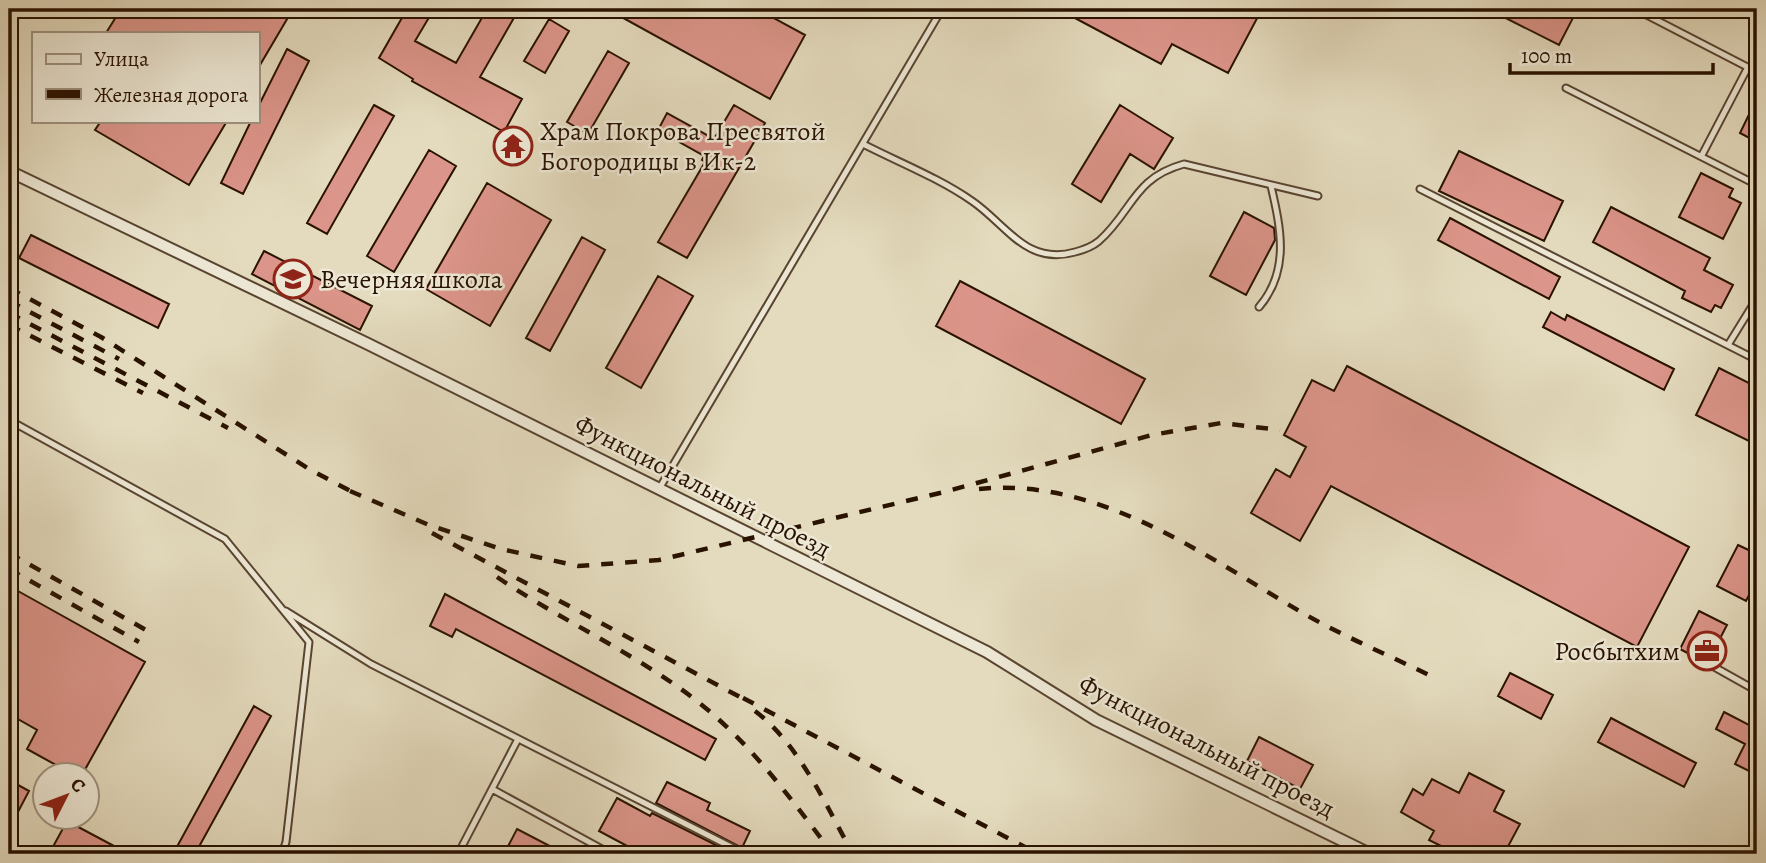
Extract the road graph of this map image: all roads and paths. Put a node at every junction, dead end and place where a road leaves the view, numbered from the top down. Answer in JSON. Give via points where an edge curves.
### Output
{"nodes":[{"id":1,"x":942,"y":9,"type":"edge"},
{"id":2,"x":1635,"y":9,"type":"edge"},
{"id":3,"x":1748,"y":67,"type":"junction"},
{"id":4,"x":1757,"y":72,"type":"edge"},
{"id":5,"x":1566,"y":88,"type":"dead end"},
{"id":6,"x":863,"y":144,"type":"junction"},
{"id":7,"x":1702,"y":155,"type":"junction"},
{"id":8,"x":9,"y":171,"type":"edge"},
{"id":9,"x":1757,"y":185,"type":"edge"},
{"id":10,"x":1271,"y":186,"type":"junction"},
{"id":11,"x":1420,"y":189,"type":"dead end"},
{"id":12,"x":1318,"y":196,"type":"dead end"},
{"id":13,"x":1757,"y":298,"type":"edge"},
{"id":14,"x":1259,"y":307,"type":"dead end"},
{"id":15,"x":1728,"y":345,"type":"junction"},
{"id":16,"x":1757,"y":360,"type":"edge"},
{"id":17,"x":9,"y":420,"type":"edge"},
{"id":18,"x":659,"y":489,"type":"junction"},
{"id":19,"x":281,"y":607,"type":"junction"},
{"id":20,"x":1700,"y":659,"type":"dead end"},
{"id":21,"x":1757,"y":691,"type":"edge"},
{"id":22,"x":518,"y":739,"type":"junction"},
{"id":23,"x":492,"y":789,"type":"junction"},
{"id":24,"x":737,"y":850,"type":"dead end"},
{"id":25,"x":282,"y":854,"type":"edge"},
{"id":26,"x":459,"y":854,"type":"edge"},
{"id":27,"x":611,"y":854,"type":"edge"},
{"id":28,"x":1370,"y":854,"type":"edge"}],
"edges":[{"from":1,"to":6,"type":"lane"},
{"from":2,"to":3,"type":"lane"},
{"from":3,"to":4,"type":"lane"},
{"from":3,"to":7,"type":"lane"},
{"from":5,"to":7,"type":"lane"},
{"from":6,"to":10,"type":"lane","via":[[972,201],[1013,238],[1050,256],[1097,243],[1138,189],[1166,169],[1184,164]]},
{"from":6,"to":18,"type":"lane"},
{"from":7,"to":9,"type":"lane"},
{"from":8,"to":18,"type":"street","name":"Функциональный проезд"},
{"from":10,"to":12,"type":"lane"},
{"from":10,"to":14,"type":"lane","via":[[1282,255],[1273,289]]},
{"from":11,"to":15,"type":"lane"},
{"from":13,"to":15,"type":"lane"},
{"from":15,"to":16,"type":"lane"},
{"from":17,"to":19,"type":"lane","via":[[225,539]]},
{"from":18,"to":28,"type":"street","name":"Функциональный проезд","via":[[987,652],[1096,720]]},
{"from":19,"to":22,"type":"lane","via":[[371,664]]},
{"from":19,"to":25,"type":"lane","via":[[309,642]]},
{"from":20,"to":21,"type":"lane"},
{"from":22,"to":23,"type":"lane"},
{"from":22,"to":24,"type":"lane"},
{"from":23,"to":26,"type":"lane"},
{"from":23,"to":27,"type":"lane"}]}
